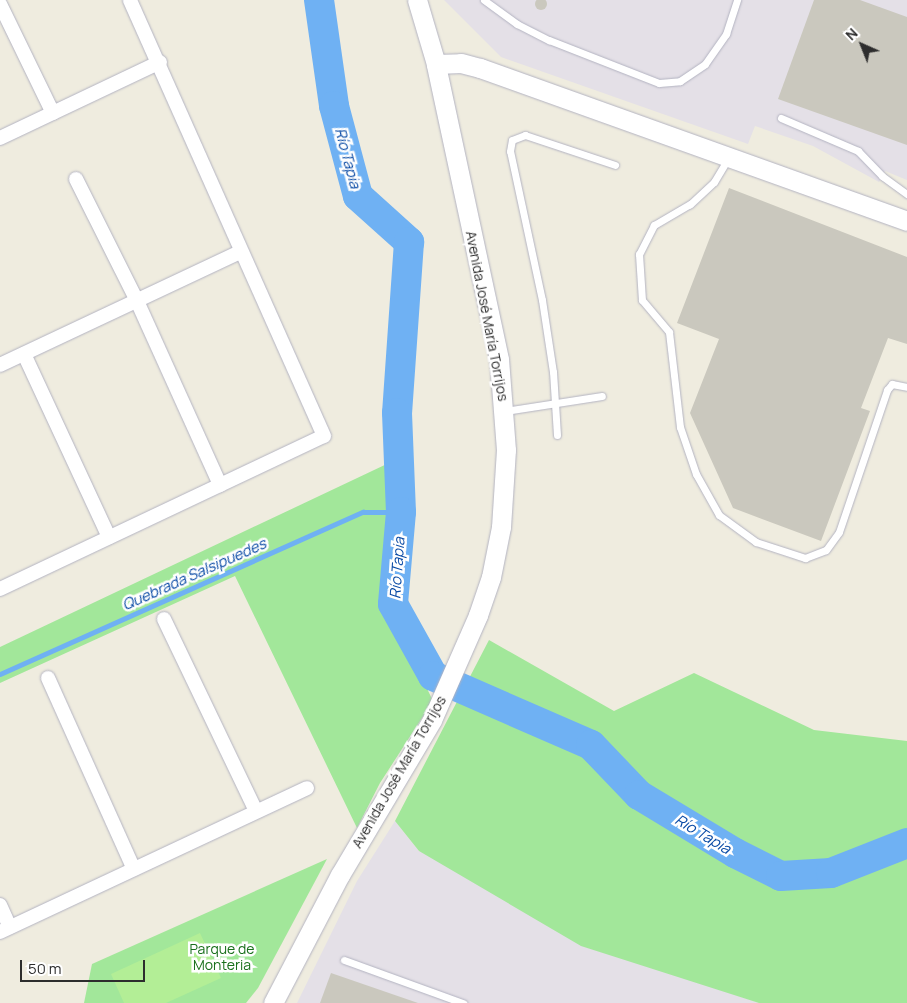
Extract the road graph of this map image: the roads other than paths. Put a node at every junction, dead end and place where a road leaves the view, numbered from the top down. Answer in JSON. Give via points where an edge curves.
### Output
{"nodes":[{"id":1,"x":130,"y":0,"type":"edge"},
{"id":2,"x":417,"y":0,"type":"edge"},
{"id":3,"x":484,"y":0,"type":"edge"},
{"id":4,"x":737,"y":0,"type":"edge"},
{"id":5,"x":0,"y":4,"type":"edge"},
{"id":6,"x":160,"y":62,"type":"junction"},
{"id":7,"x":436,"y":64,"type":"junction"},
{"id":8,"x":54,"y":113,"type":"junction"},
{"id":9,"x":781,"y":118,"type":"dead end"},
{"id":10,"x":0,"y":138,"type":"edge"},
{"id":11,"x":729,"y":157,"type":"junction"},
{"id":12,"x":614,"y":165,"type":"dead end"},
{"id":13,"x":76,"y":179,"type":"dead end"},
{"id":14,"x":907,"y":194,"type":"edge"},
{"id":15,"x":907,"y":220,"type":"edge"},
{"id":16,"x":240,"y":252,"type":"junction"},
{"id":17,"x":136,"y":301,"type":"junction"},
{"id":18,"x":24,"y":354,"type":"junction"},
{"id":19,"x":0,"y":365,"type":"edge"},
{"id":20,"x":907,"y":387,"type":"edge"},
{"id":21,"x":602,"y":396,"type":"dead end"},
{"id":22,"x":556,"y":401,"type":"junction"},
{"id":23,"x":505,"y":411,"type":"junction"},
{"id":24,"x":557,"y":435,"type":"dead end"},
{"id":25,"x":220,"y":485,"type":"junction"},
{"id":26,"x":109,"y":537,"type":"junction"},
{"id":27,"x":0,"y":589,"type":"edge"},
{"id":28,"x":164,"y":619,"type":"dead end"},
{"id":29,"x":48,"y":678,"type":"dead end"},
{"id":30,"x":307,"y":788,"type":"dead end"},
{"id":31,"x":256,"y":811,"type":"junction"},
{"id":32,"x":134,"y":869,"type":"junction"},
{"id":33,"x":0,"y":905,"type":"edge"},
{"id":34,"x":5,"y":929,"type":"edge"},
{"id":35,"x":344,"y":960,"type":"dead end"},
{"id":36,"x":273,"y":1003,"type":"edge"},
{"id":37,"x":463,"y":1003,"type":"edge"}],
"edges":[{"from":1,"to":6,"type":"street"},
{"from":2,"to":7,"type":"main road","name":"Avenida José María Torrijos"},
{"from":3,"to":4,"type":"lane","via":[[517,24],[549,40],[659,83],[680,81],[705,64],[726,34]]},
{"from":5,"to":8,"type":"street"},
{"from":6,"to":8,"type":"street"},
{"from":6,"to":16,"type":"street"},
{"from":7,"to":11,"type":"main road","via":[[461,62],[480,68]]},
{"from":7,"to":23,"type":"main road","name":"Avenida José María Torrijos","via":[[499,358]]},
{"from":8,"to":10,"type":"street"},
{"from":9,"to":14,"type":"lane","via":[[858,151],[882,176]]},
{"from":11,"to":15,"type":"main road"},
{"from":11,"to":20,"type":"lane","via":[[714,182],[690,204],[654,226],[639,254],[642,300],[669,332],[680,428],[696,474],[719,515],[756,542],[805,558],[826,550],[839,532],[887,390],[892,384]]},
{"from":12,"to":22,"type":"lane","via":[[526,136],[512,140],[510,151],[542,300]]},
{"from":13,"to":17,"type":"street"},
{"from":16,"to":17,"type":"street"},
{"from":16,"to":25,"type":"street","via":[[324,436]]},
{"from":17,"to":18,"type":"street"},
{"from":17,"to":25,"type":"street"},
{"from":18,"to":19,"type":"street"},
{"from":18,"to":26,"type":"street"},
{"from":21,"to":22,"type":"lane"},
{"from":22,"to":23,"type":"lane"},
{"from":22,"to":24,"type":"lane"},
{"from":23,"to":36,"type":"main road","name":"Avenida José María Torrijos","via":[[506,459],[501,527],[491,576],[465,647],[432,720],[345,867]]},
{"from":25,"to":26,"type":"street"},
{"from":26,"to":27,"type":"street"},
{"from":28,"to":31,"type":"street"},
{"from":29,"to":32,"type":"street"},
{"from":30,"to":31,"type":"street"},
{"from":31,"to":32,"type":"street"},
{"from":32,"to":34,"type":"street"},
{"from":33,"to":34,"type":"street"},
{"from":35,"to":37,"type":"lane"}]}
